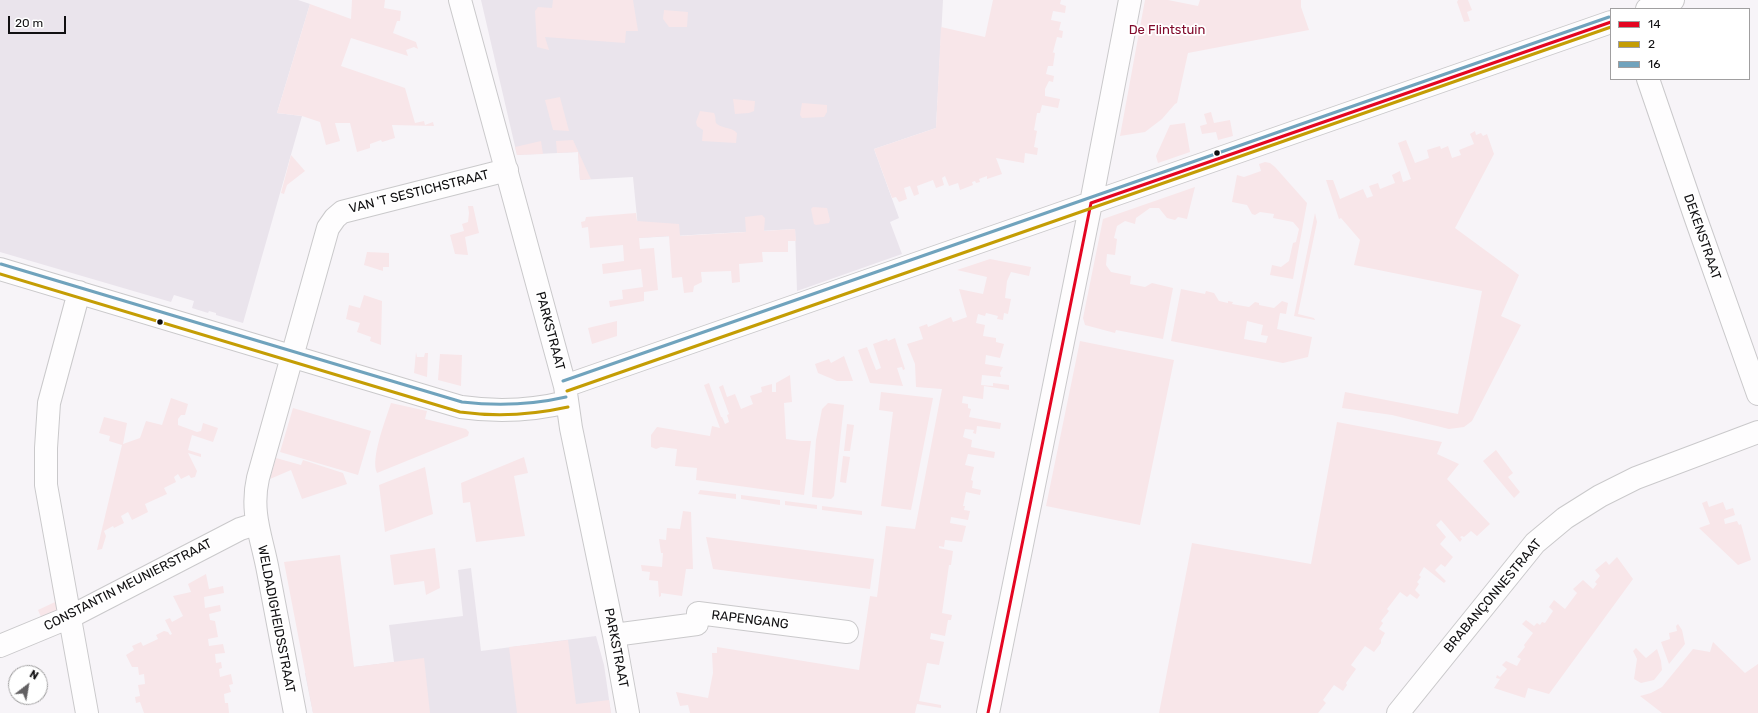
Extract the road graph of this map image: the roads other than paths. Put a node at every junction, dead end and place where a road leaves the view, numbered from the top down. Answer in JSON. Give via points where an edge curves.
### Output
{"nodes":[{"id":1,"x":460,"y":0,"type":"edge"},
{"id":2,"x":1130,"y":0,"type":"edge"},
{"id":3,"x":1673,"y":0,"type":"edge"},
{"id":4,"x":1650,"y":8,"type":"edge"},
{"id":5,"x":1610,"y":22,"type":"edge"},
{"id":6,"x":1648,"y":80,"type":"edge"},
{"id":7,"x":507,"y":170,"type":"junction"},
{"id":8,"x":1091,"y":203,"type":"junction"},
{"id":9,"x":0,"y":269,"type":"edge"},
{"id":10,"x":79,"y":292,"type":"junction"},
{"id":11,"x":293,"y":356,"type":"junction"},
{"id":12,"x":566,"y":394,"type":"junction"},
{"id":13,"x":1758,"y":394,"type":"edge"},
{"id":14,"x":1758,"y":432,"type":"edge"},
{"id":15,"x":256,"y":524,"type":"junction"},
{"id":16,"x":70,"y":618,"type":"junction"},
{"id":17,"x":847,"y":632,"type":"dead end"},
{"id":18,"x":614,"y":635,"type":"junction"},
{"id":19,"x":0,"y":646,"type":"edge"},
{"id":20,"x":87,"y":713,"type":"edge"},
{"id":21,"x":295,"y":713,"type":"edge"},
{"id":22,"x":628,"y":713,"type":"edge"},
{"id":23,"x":988,"y":713,"type":"edge"},
{"id":24,"x":1398,"y":713,"type":"edge"}],
"edges":[{"from":1,"to":7,"type":"street","name":"PARKSTRAAT"},
{"from":2,"to":8,"type":"street"},
{"from":3,"to":4,"type":"street"},
{"from":5,"to":8,"type":"street"},
{"from":6,"to":13,"type":"street","name":"DEKENSTRAAT"},
{"from":7,"to":11,"type":"street","name":"VAN 'T SESTICHSTRAAT","via":[[347,210],[335,218],[328,228]]},
{"from":7,"to":12,"type":"street","name":"PARKSTRAAT"},
{"from":8,"to":12,"type":"street"},
{"from":8,"to":23,"type":"street"},
{"from":9,"to":10,"type":"street"},
{"from":10,"to":11,"type":"street"},
{"from":10,"to":16,"type":"street","via":[[49,403],[46,448],[46,485]]},
{"from":11,"to":12,"type":"street","via":[[460,407],[485,411],[525,410]]},
{"from":11,"to":15,"type":"street","name":"VAN 'T SESTICHSTRAAT","via":[[255,490]]},
{"from":12,"to":18,"type":"street","name":"PARKSTRAAT"},
{"from":14,"to":24,"type":"street","name":"BRABANÇONNESTRAAT","via":[[1636,478],[1600,496],[1566,518],[1535,543]]},
{"from":15,"to":16,"type":"street","name":"CONSTANTIN MEUNIERSTRAAT","via":[[240,529]]},
{"from":15,"to":21,"type":"street","name":"WELDADIGHEIDSSTRAAT","via":[[267,563]]},
{"from":16,"to":19,"type":"street","name":"CONSTANTIN MEUNIERSTRAAT"},
{"from":16,"to":20,"type":"street"},
{"from":17,"to":18,"type":"street","name":"RAPENGANG","via":[[698,613],[697,624]]},
{"from":18,"to":22,"type":"street","name":"PARKSTRAAT"}]}
